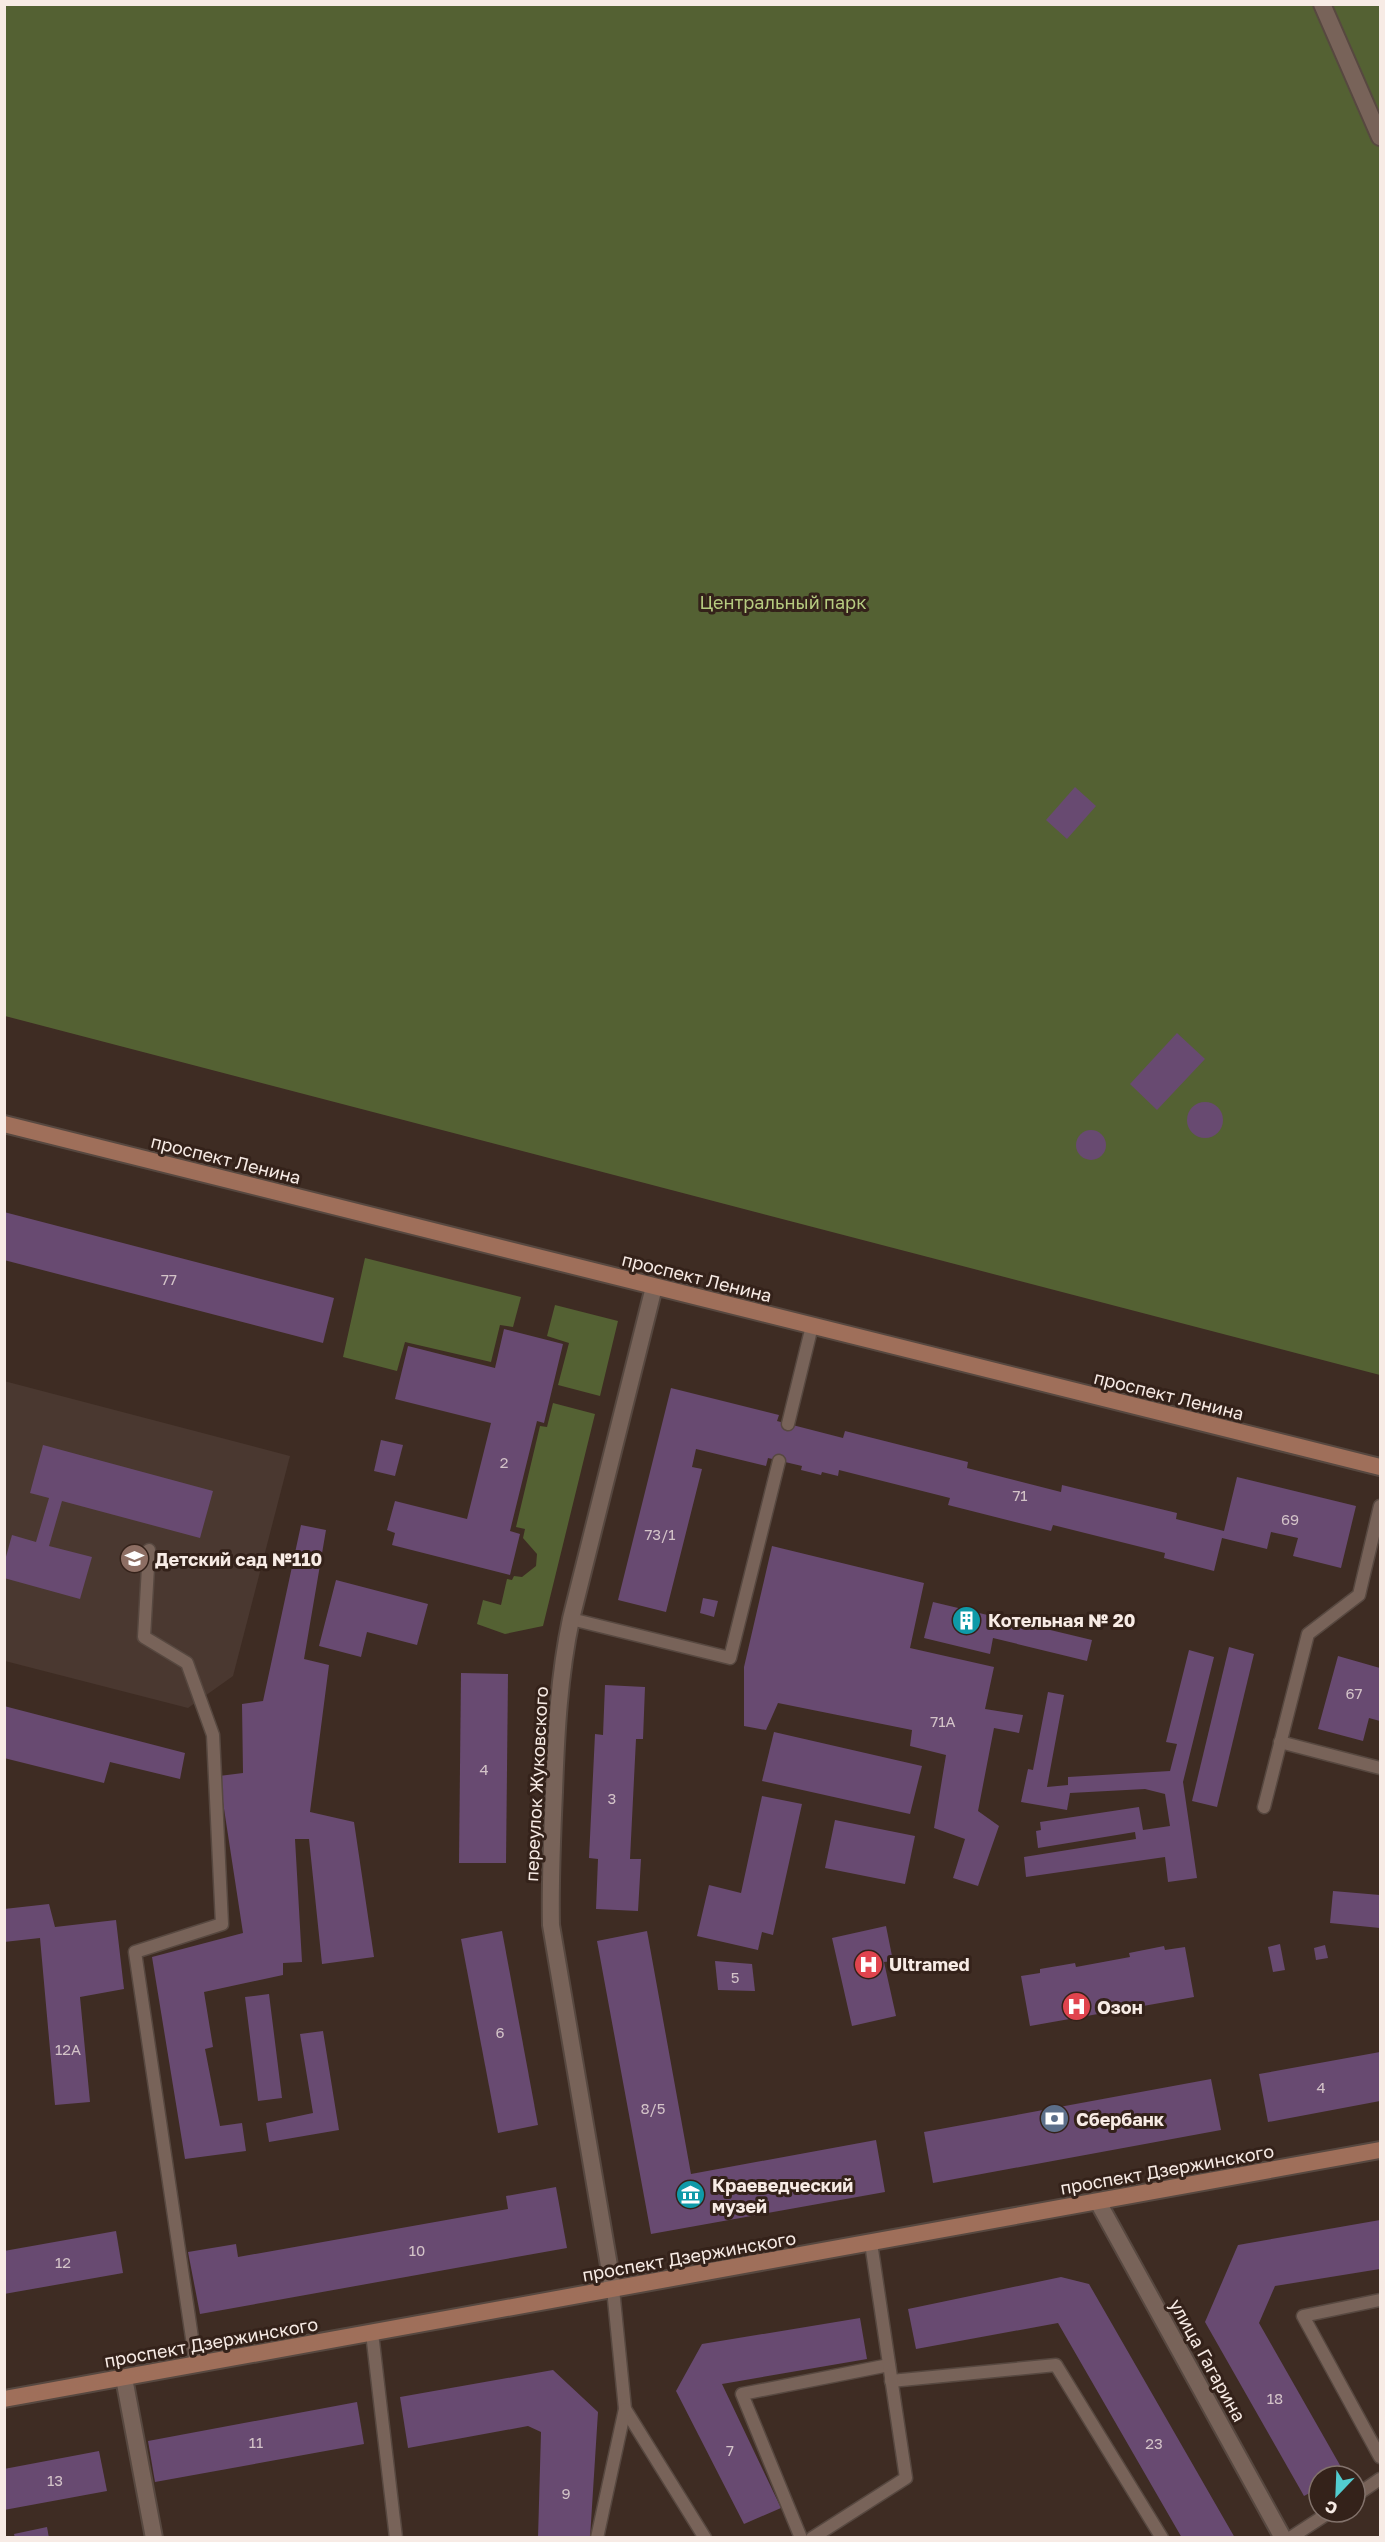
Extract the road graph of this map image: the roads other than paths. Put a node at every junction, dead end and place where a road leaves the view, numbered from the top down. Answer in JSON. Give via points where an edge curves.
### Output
{"nodes":[{"id":1,"x":1322,"y":4,"type":"edge"},
{"id":2,"x":1380,"y":137,"type":"edge"},
{"id":3,"x":4,"y":1124,"type":"edge"},
{"id":4,"x":654,"y":1287,"type":"junction"},
{"id":5,"x":812,"y":1326,"type":"junction"},
{"id":6,"x":788,"y":1424,"type":"dead end"},
{"id":7,"x":779,"y":1461,"type":"dead end"},
{"id":8,"x":1380,"y":1467,"type":"edge"},
{"id":9,"x":1380,"y":1506,"type":"edge"},
{"id":10,"x":149,"y":1550,"type":"dead end"},
{"id":11,"x":571,"y":1619,"type":"junction"},
{"id":12,"x":1280,"y":1742,"type":"junction"},
{"id":13,"x":1380,"y":1768,"type":"edge"},
{"id":14,"x":1264,"y":1808,"type":"dead end"},
{"id":15,"x":1380,"y":2150,"type":"edge"},
{"id":16,"x":1098,"y":2202,"type":"junction"},
{"id":17,"x":871,"y":2243,"type":"junction"},
{"id":18,"x":613,"y":2289,"type":"junction"},
{"id":19,"x":1380,"y":2300,"type":"edge"},
{"id":20,"x":372,"y":2333,"type":"junction"},
{"id":21,"x":196,"y":2365,"type":"junction"},
{"id":22,"x":889,"y":2365,"type":"junction"},
{"id":23,"x":124,"y":2378,"type":"junction"},
{"id":24,"x":891,"y":2381,"type":"junction"},
{"id":25,"x":4,"y":2399,"type":"edge"},
{"id":26,"x":625,"y":2409,"type":"junction"},
{"id":27,"x":1380,"y":2457,"type":"edge"},
{"id":28,"x":1380,"y":2480,"type":"edge"},
{"id":29,"x":1367,"y":2488,"type":"edge"},
{"id":30,"x":1312,"y":2524,"type":"edge"},
{"id":31,"x":154,"y":2538,"type":"edge"},
{"id":32,"x":396,"y":2538,"type":"edge"},
{"id":33,"x":597,"y":2538,"type":"edge"},
{"id":34,"x":705,"y":2538,"type":"edge"},
{"id":35,"x":801,"y":2538,"type":"edge"},
{"id":36,"x":812,"y":2538,"type":"edge"},
{"id":37,"x":1162,"y":2538,"type":"edge"},
{"id":38,"x":1283,"y":2538,"type":"edge"},
{"id":39,"x":1290,"y":2538,"type":"edge"}],
"edges":[{"from":1,"to":2,"type":"street"},
{"from":3,"to":4,"type":"main road","name":"проспект Ленина"},
{"from":4,"to":5,"type":"main road","name":"проспект Ленина"},
{"from":4,"to":11,"type":"street","name":"переулок Жуковского"},
{"from":5,"to":6,"type":"lane"},
{"from":5,"to":8,"type":"main road","name":"проспект Ленина"},
{"from":7,"to":11,"type":"lane","via":[[730,1658]]},
{"from":9,"to":12,"type":"lane","via":[[1359,1595],[1308,1634]]},
{"from":10,"to":21,"type":"lane","via":[[144,1637],[187,1663],[213,1735],[222,1924],[135,1952]]},
{"from":11,"to":18,"type":"street","name":"переулок Жуковского","via":[[557,1715],[551,1925]]},
{"from":12,"to":13,"type":"lane"},
{"from":12,"to":14,"type":"lane"},
{"from":15,"to":16,"type":"main road","name":"проспект Дзержинского"},
{"from":16,"to":17,"type":"main road","name":"проспект Дзержинского"},
{"from":16,"to":38,"type":"street","name":"улица Гагарина"},
{"from":17,"to":18,"type":"main road","name":"проспект Дзержинского"},
{"from":17,"to":22,"type":"lane"},
{"from":18,"to":20,"type":"main road","name":"проспект Дзержинского"},
{"from":18,"to":26,"type":"lane"},
{"from":19,"to":27,"type":"lane","via":[[1303,2316]]},
{"from":20,"to":21,"type":"main road","name":"проспект Дзержинского"},
{"from":20,"to":32,"type":"lane"},
{"from":21,"to":23,"type":"main road","name":"проспект Дзержинского"},
{"from":22,"to":24,"type":"lane"},
{"from":22,"to":35,"type":"lane","via":[[742,2394]]},
{"from":23,"to":25,"type":"main road","name":"проспект Дзержинского"},
{"from":23,"to":31,"type":"street"},
{"from":24,"to":36,"type":"lane","via":[[906,2478]]},
{"from":24,"to":37,"type":"lane","via":[[1056,2365]]},
{"from":26,"to":33,"type":"lane"},
{"from":26,"to":34,"type":"lane"},
{"from":28,"to":29,"type":"lane"},
{"from":30,"to":39,"type":"lane"}]}
